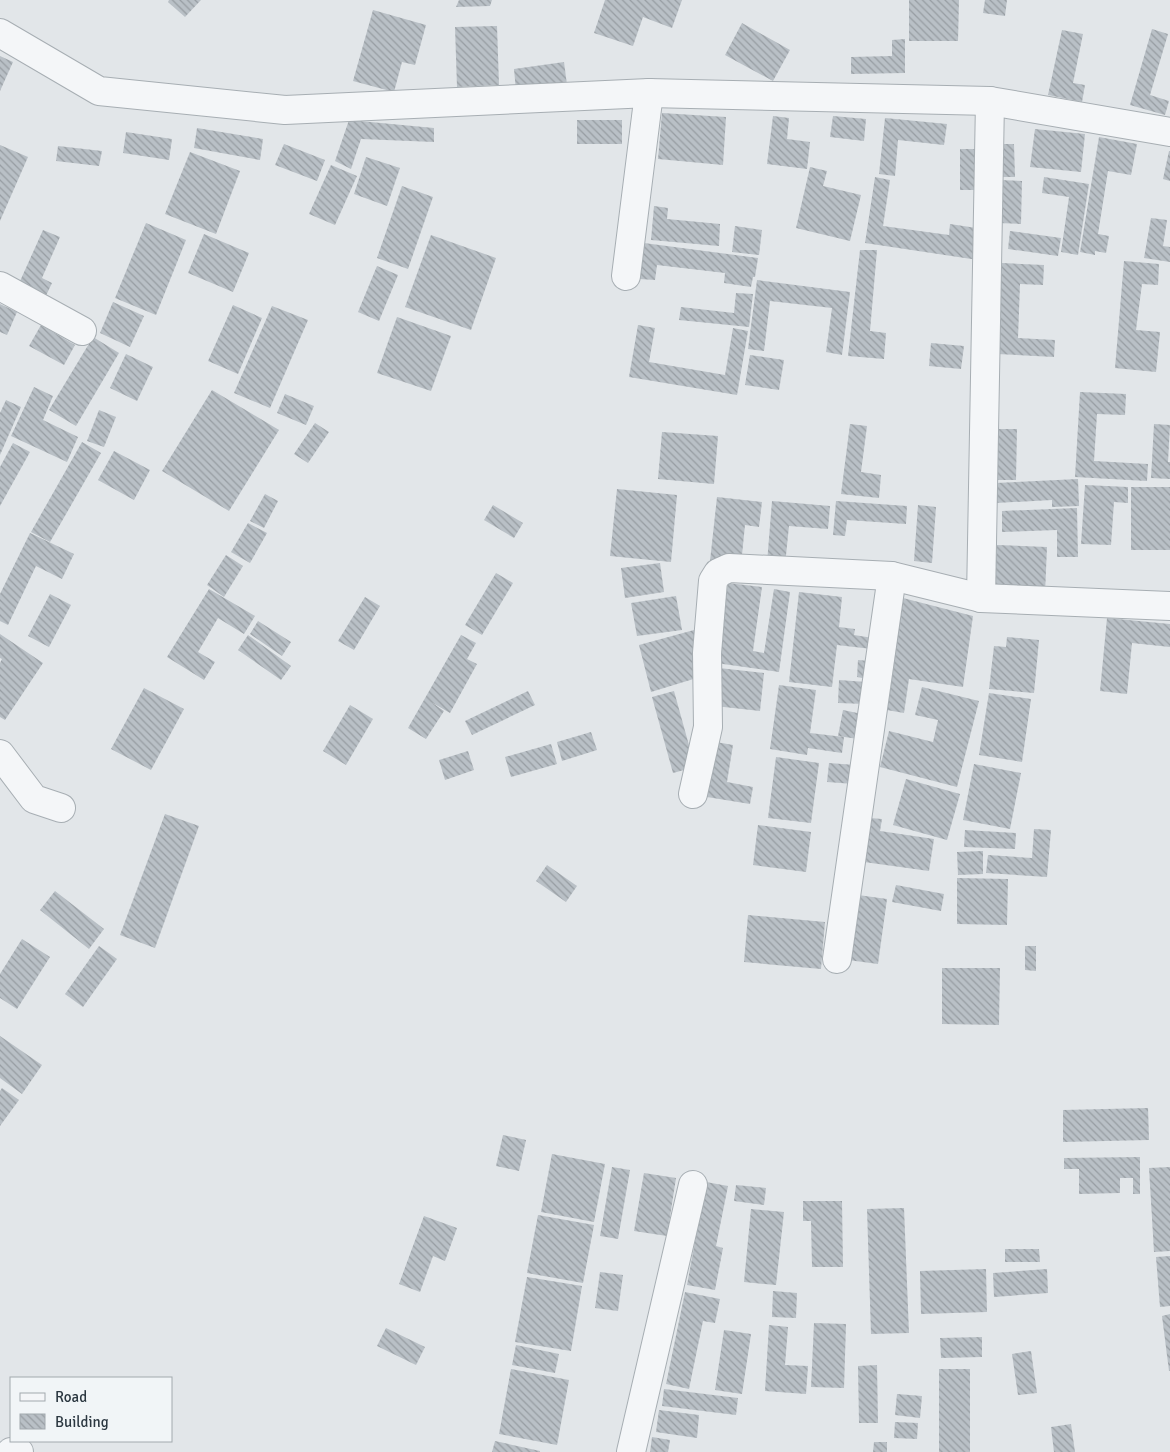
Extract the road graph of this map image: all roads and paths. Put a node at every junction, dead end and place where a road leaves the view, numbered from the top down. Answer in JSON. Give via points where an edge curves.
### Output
{"nodes":[{"id":1,"x":0,"y":33,"type":"edge"},
{"id":2,"x":650,"y":93,"type":"junction"},
{"id":3,"x":990,"y":101,"type":"junction"},
{"id":4,"x":1170,"y":132,"type":"edge"},
{"id":5,"x":626,"y":276,"type":"dead end"},
{"id":6,"x":0,"y":286,"type":"edge"},
{"id":7,"x":82,"y":331,"type":"dead end"},
{"id":8,"x":892,"y":576,"type":"junction"},
{"id":9,"x":981,"y":598,"type":"junction"},
{"id":10,"x":1170,"y":606,"type":"edge"},
{"id":11,"x":0,"y":754,"type":"edge"},
{"id":12,"x":693,"y":794,"type":"dead end"},
{"id":13,"x":61,"y":808,"type":"dead end"},
{"id":14,"x":837,"y":959,"type":"dead end"},
{"id":15,"x":693,"y":1185,"type":"dead end"},
{"id":16,"x":11,"y":1452,"type":"edge"},
{"id":17,"x":19,"y":1452,"type":"edge"},
{"id":18,"x":631,"y":1452,"type":"edge"}],
"edges":[{"from":1,"to":2,"type":"street","via":[[99,91],[285,110]]},
{"from":2,"to":3,"type":"street"},
{"from":2,"to":5,"type":"street"},
{"from":3,"to":4,"type":"street"},
{"from":3,"to":9,"type":"street"},
{"from":6,"to":7,"type":"street"},
{"from":8,"to":9,"type":"street"},
{"from":8,"to":12,"type":"street","via":[[729,568],[718,573],[713,581],[706,653],[708,727]]},
{"from":8,"to":14,"type":"street"},
{"from":9,"to":10,"type":"street"},
{"from":11,"to":13,"type":"street","via":[[34,799]]},
{"from":15,"to":18,"type":"street"},
{"from":16,"to":17,"type":"street"}]}
